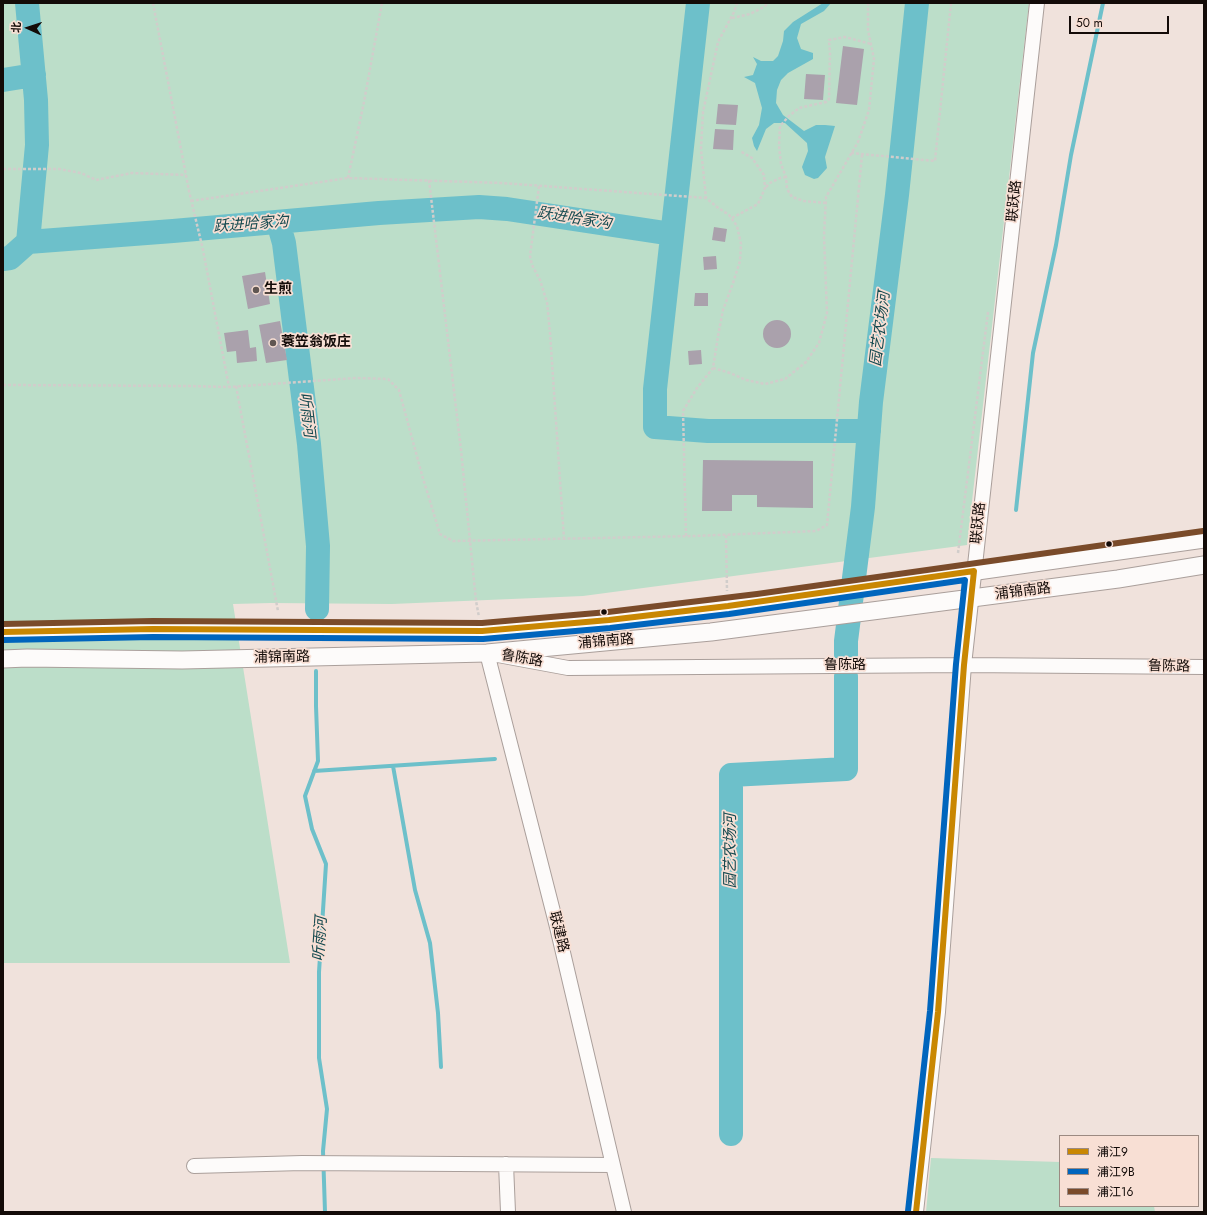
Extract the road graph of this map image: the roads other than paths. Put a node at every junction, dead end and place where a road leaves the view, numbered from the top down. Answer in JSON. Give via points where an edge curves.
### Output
{"nodes":[{"id":1,"x":1038,"y":3,"type":"edge"},
{"id":2,"x":1204,"y":539,"type":"edge"},
{"id":3,"x":1204,"y":565,"type":"edge"},
{"id":4,"x":974,"y":571,"type":"junction"},
{"id":5,"x":971,"y":598,"type":"junction"},
{"id":6,"x":3,"y":632,"type":"edge"},
{"id":7,"x":487,"y":653,"type":"junction"},
{"id":8,"x":3,"y":659,"type":"edge"},
{"id":9,"x":964,"y":665,"type":"junction"},
{"id":10,"x":1204,"y":667,"type":"edge"},
{"id":11,"x":506,"y":1164,"type":"junction"},
{"id":12,"x":613,"y":1164,"type":"junction"},
{"id":13,"x":194,"y":1166,"type":"dead end"},
{"id":14,"x":508,"y":1212,"type":"edge"},
{"id":15,"x":624,"y":1212,"type":"edge"},
{"id":16,"x":916,"y":1212,"type":"edge"}],
"edges":[{"from":1,"to":4,"type":"street","name":"联跃路"},
{"from":2,"to":4,"type":"main road","name":"浦锦南路"},
{"from":3,"to":5,"type":"main road","name":"浦锦南路"},
{"from":4,"to":5,"type":"street","name":"联跃路"},
{"from":4,"to":6,"type":"main road","name":"浦锦南路","via":[[728,606],[482,631]]},
{"from":5,"to":7,"type":"main road","name":"浦锦南路","via":[[711,632]]},
{"from":5,"to":9,"type":"street","name":"联跃路"},
{"from":7,"to":8,"type":"main road","name":"浦锦南路","via":[[182,660]]},
{"from":7,"to":9,"type":"street","name":"鲁陈路","via":[[568,668]]},
{"from":7,"to":12,"type":"street","name":"联建路","via":[[557,927]]},
{"from":9,"to":10,"type":"street","name":"鲁陈路"},
{"from":9,"to":16,"type":"street","name":"联跃路","via":[[938,1012]]},
{"from":11,"to":12,"type":"street"},
{"from":11,"to":13,"type":"street","via":[[302,1163]]},
{"from":11,"to":14,"type":"street"},
{"from":12,"to":15,"type":"street","name":"联建路"}]}
